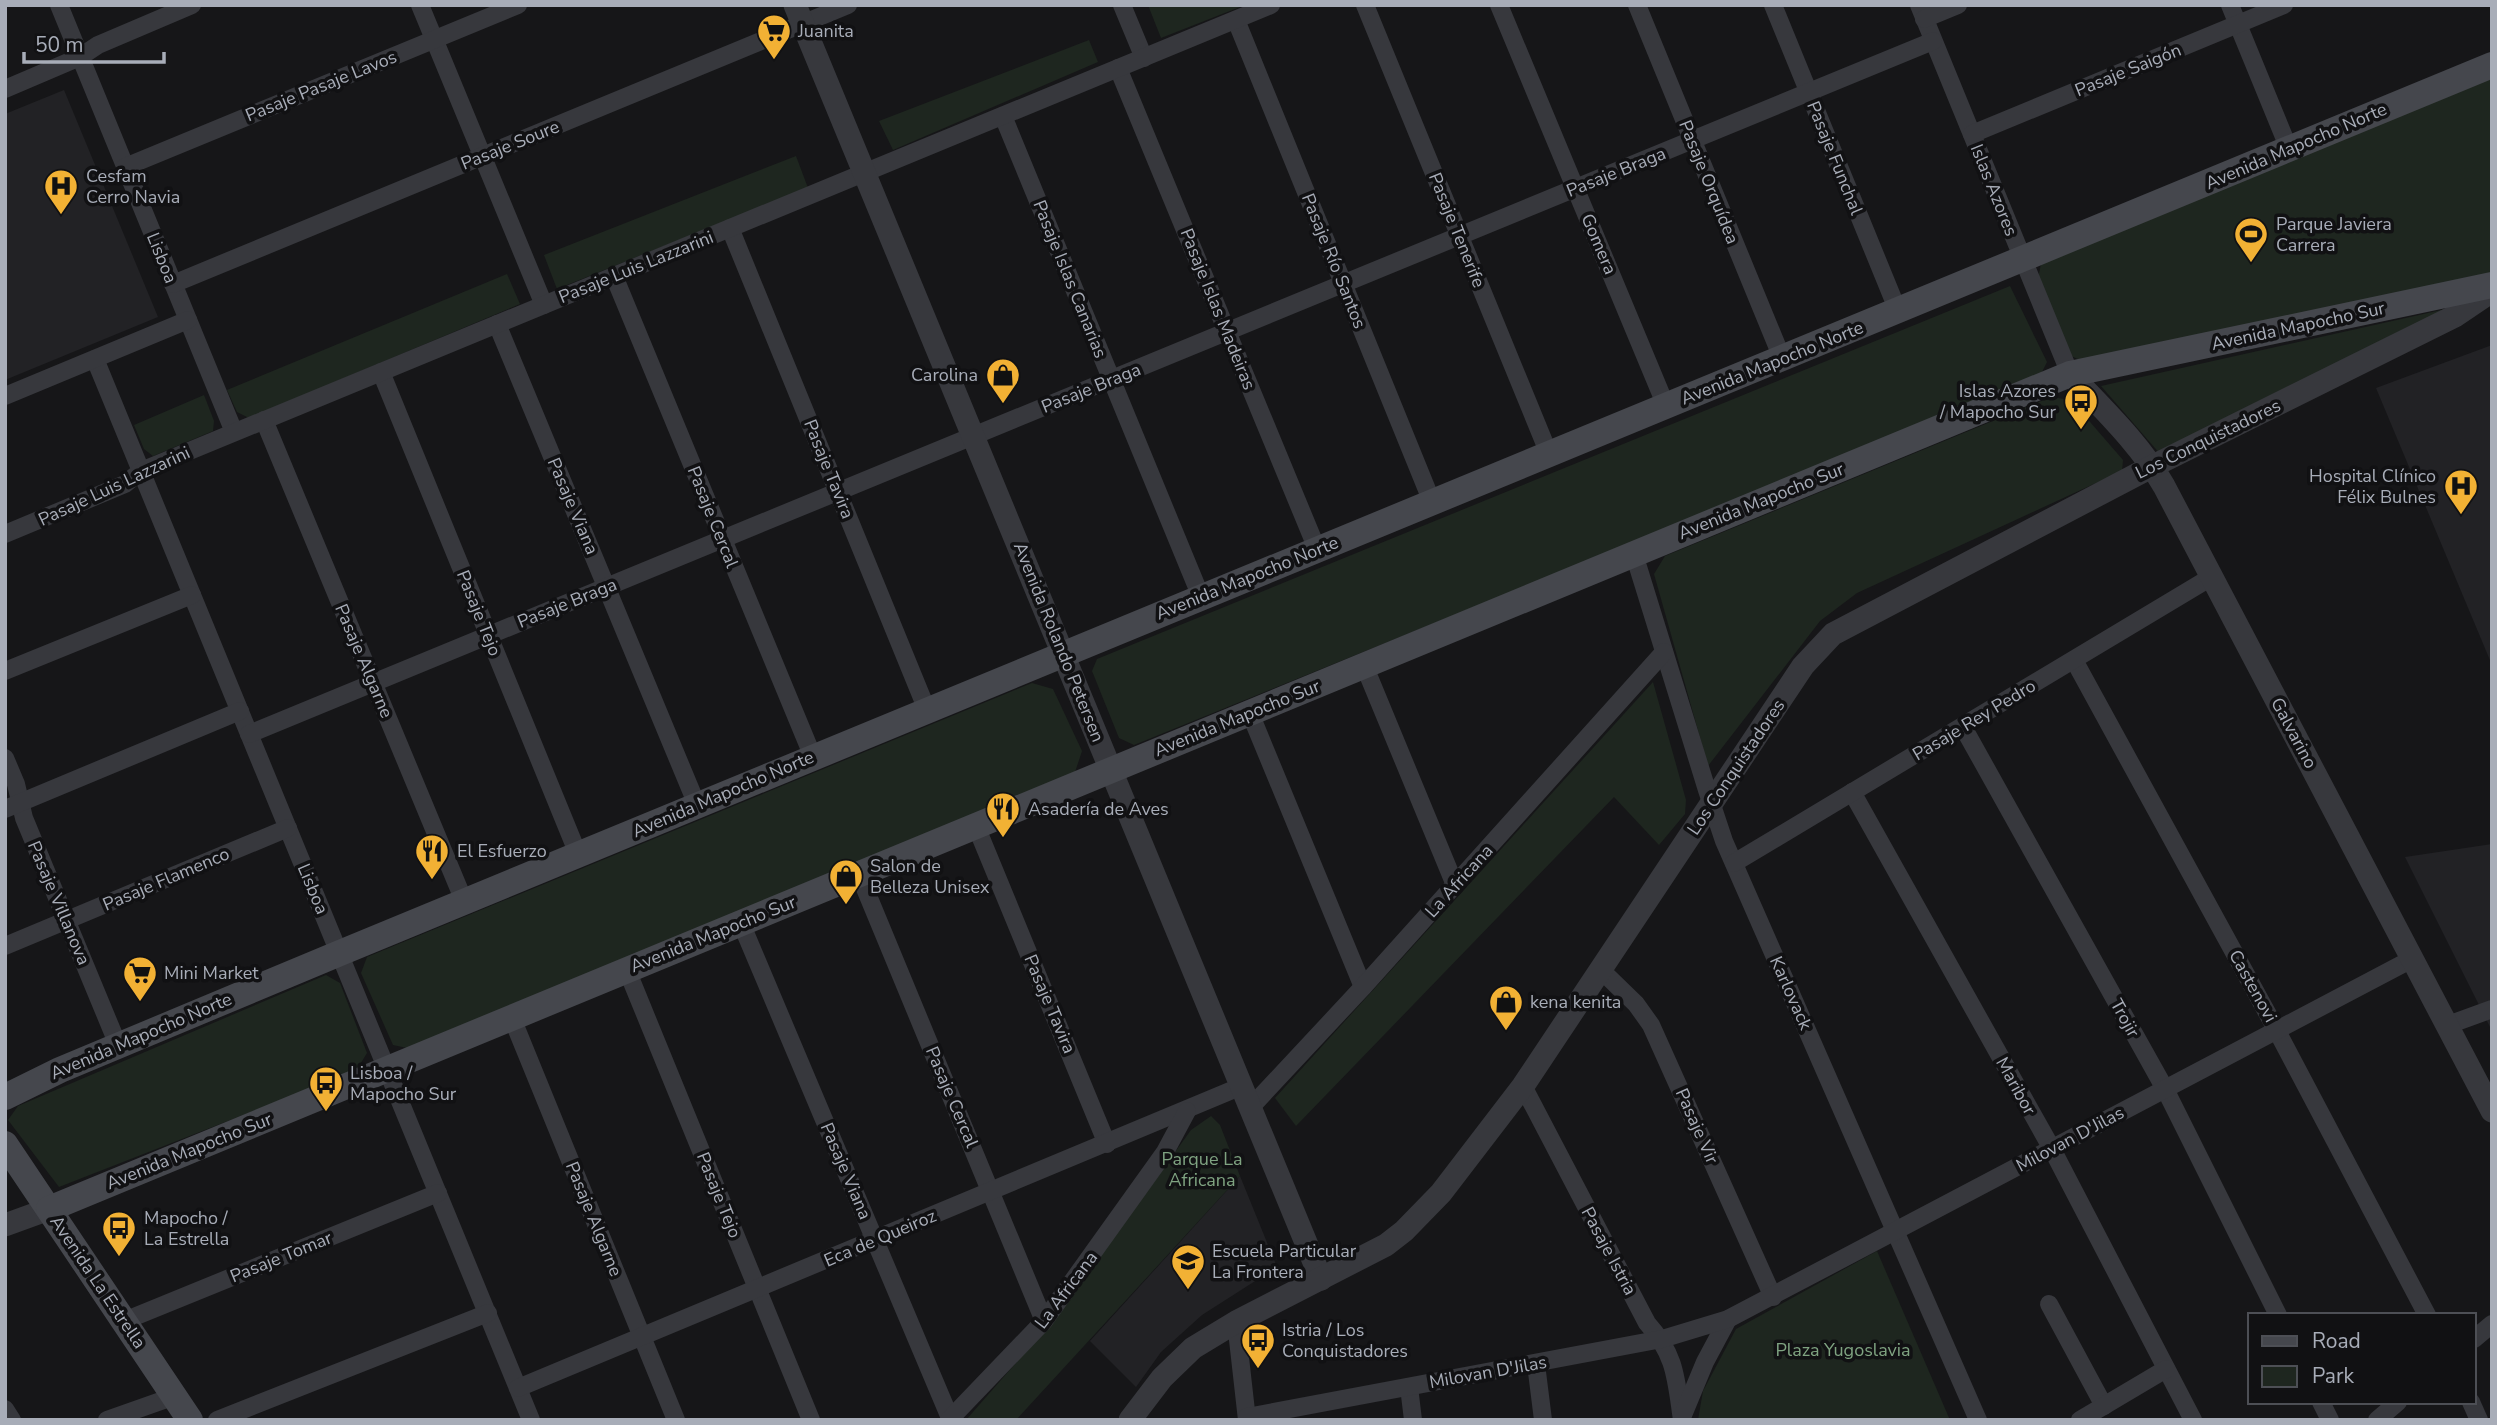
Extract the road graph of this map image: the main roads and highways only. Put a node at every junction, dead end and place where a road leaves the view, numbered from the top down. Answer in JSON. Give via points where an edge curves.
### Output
{"nodes":[{"id":1,"x":2492,"y":65,"type":"edge"},
{"id":2,"x":2492,"y":285,"type":"edge"},
{"id":3,"x":5,"y":1097,"type":"edge"},
{"id":4,"x":5,"y":1144,"type":"edge"},
{"id":5,"x":49,"y":1209,"type":"junction"},
{"id":6,"x":190,"y":1420,"type":"edge"}],
"edges":[{"from":1,"to":3,"type":"main road","name":"Avenida Mapocho Norte","via":[[464,901]]},
{"from":2,"to":5,"type":"main road","name":"Avenida Mapocho Sur","via":[[2070,374]]},
{"from":4,"to":5,"type":"main road","name":"Avenida La Estrella"},
{"from":5,"to":6,"type":"main road","name":"Avenida La Estrella"}]}
